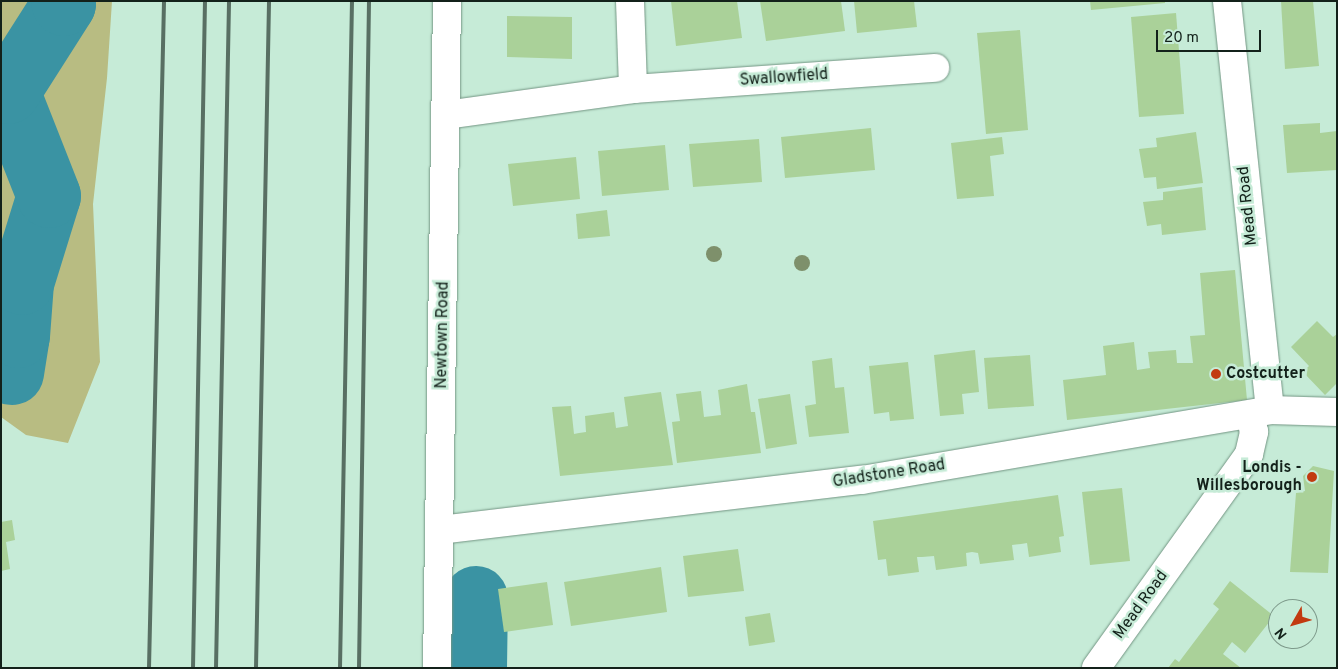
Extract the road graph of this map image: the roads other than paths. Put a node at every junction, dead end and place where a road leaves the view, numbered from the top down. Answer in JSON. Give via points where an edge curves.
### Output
{"nodes":[{"id":1,"x":448,"y":1,"type":"edge"},
{"id":2,"x":630,"y":1,"type":"edge"},
{"id":3,"x":1227,"y":1,"type":"edge"},
{"id":4,"x":935,"y":68,"type":"dead end"},
{"id":5,"x":633,"y":88,"type":"junction"},
{"id":6,"x":446,"y":115,"type":"junction"},
{"id":7,"x":1260,"y":412,"type":"junction"},
{"id":8,"x":1337,"y":412,"type":"edge"},
{"id":9,"x":439,"y":540,"type":"junction"},
{"id":10,"x":437,"y":668,"type":"edge"},
{"id":11,"x":1096,"y":668,"type":"edge"}],
"edges":[{"from":1,"to":6,"type":"street","name":"Newtown Road"},
{"from":2,"to":5,"type":"street"},
{"from":3,"to":7,"type":"street","name":"Mead Road"},
{"from":4,"to":5,"type":"street","name":"Swallowfield"},
{"from":5,"to":6,"type":"street","name":"Swallowfield"},
{"from":6,"to":9,"type":"street","name":"Newtown Road"},
{"from":7,"to":8,"type":"street","name":"Gladstone Road"},
{"from":7,"to":9,"type":"street","name":"Gladstone Road","via":[[862,480]]},
{"from":7,"to":11,"type":"street","name":"Mead Road","via":[[1249,454]]},
{"from":9,"to":10,"type":"street","name":"Newtown Road"}]}
